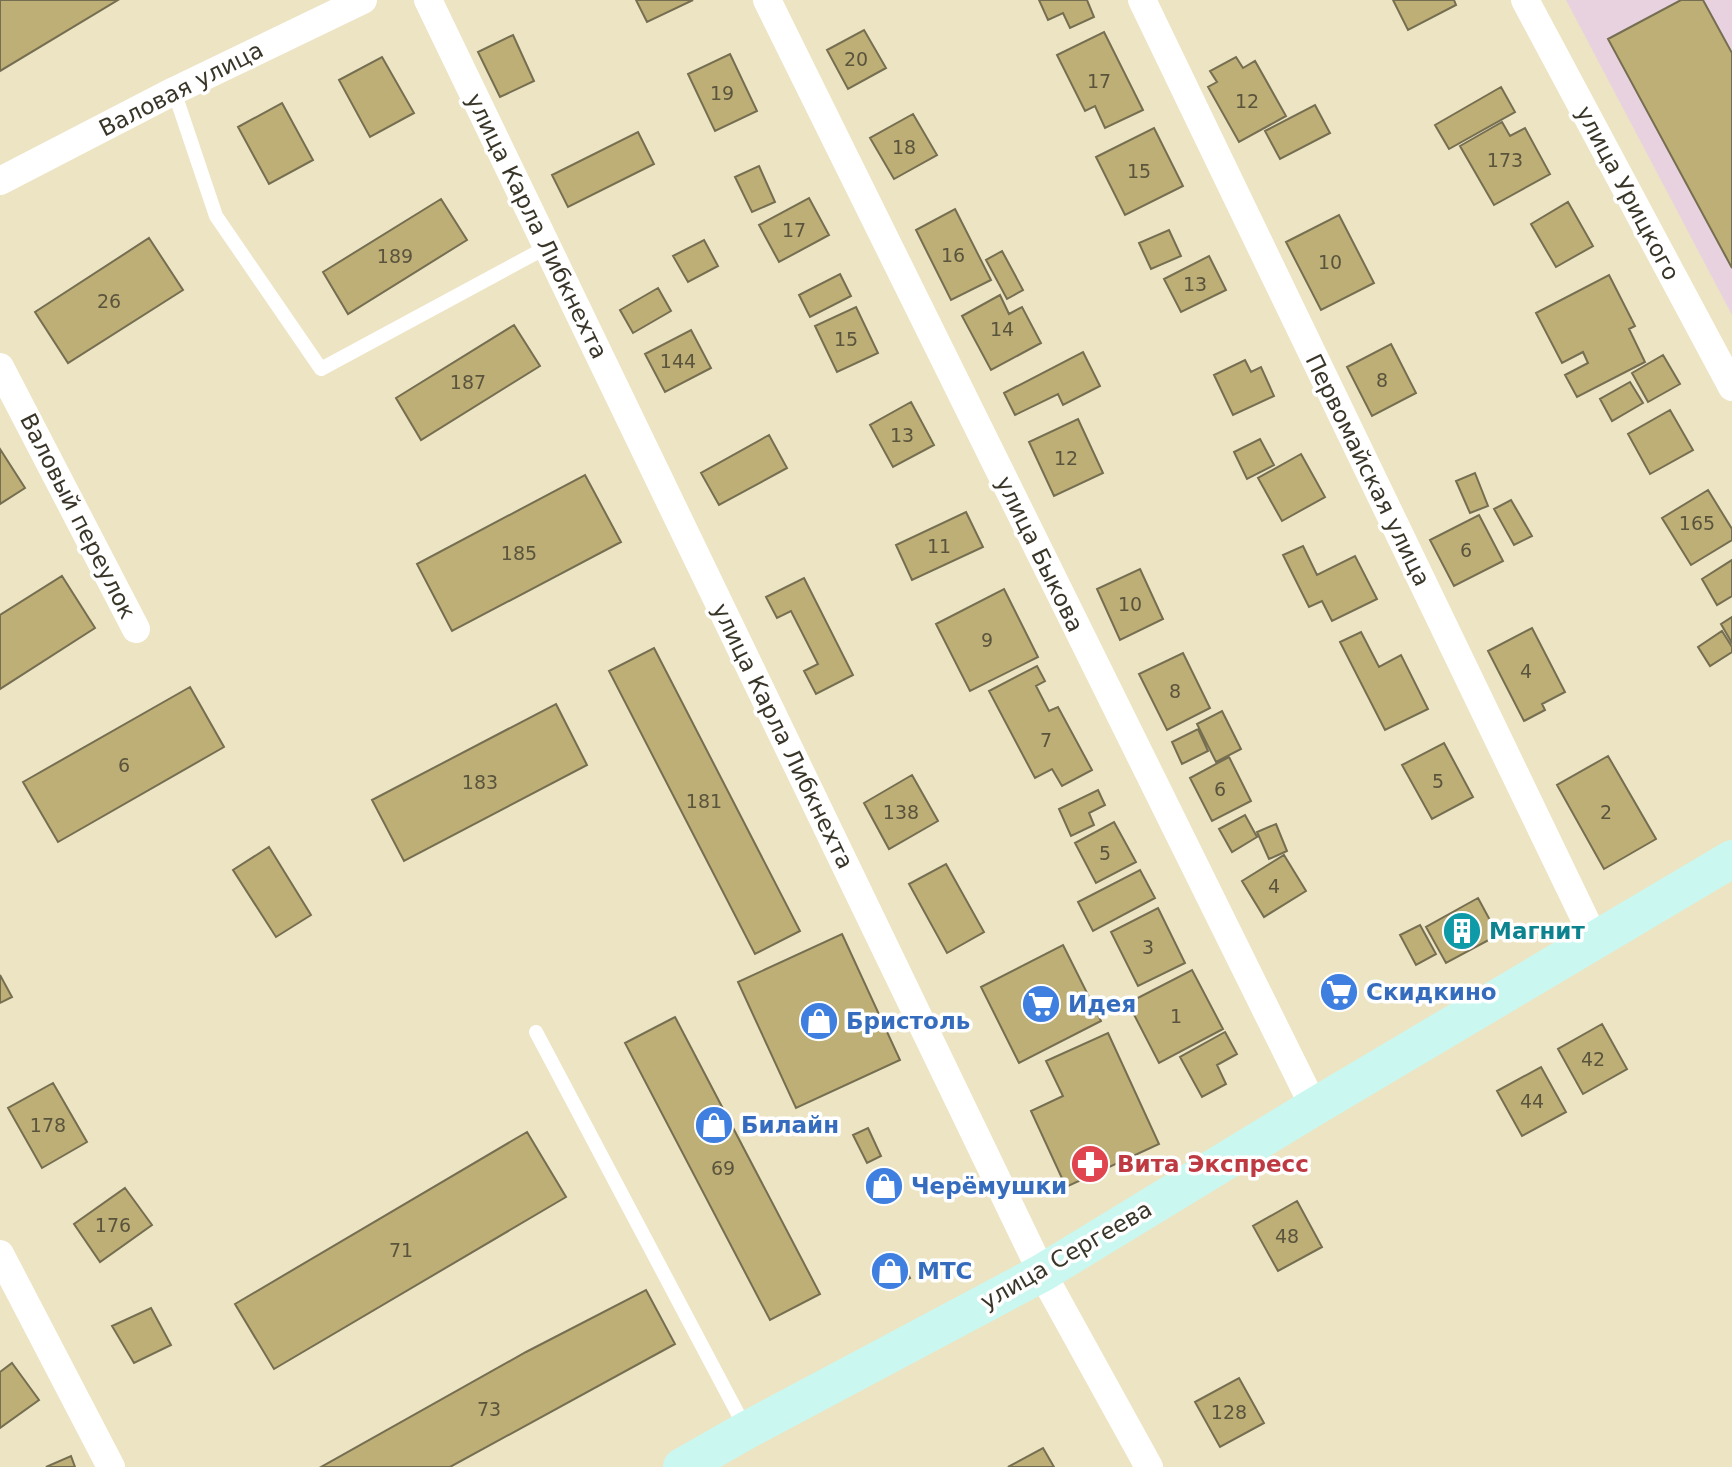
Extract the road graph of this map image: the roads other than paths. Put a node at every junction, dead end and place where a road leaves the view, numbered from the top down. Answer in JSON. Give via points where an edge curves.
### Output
{"nodes":[{"id":1,"x":363,"y":0,"type":"edge"},
{"id":2,"x":428,"y":0,"type":"edge"},
{"id":3,"x":766,"y":0,"type":"edge"},
{"id":4,"x":1142,"y":0,"type":"edge"},
{"id":5,"x":1525,"y":0,"type":"edge"},
{"id":6,"x":174,"y":92,"type":"junction"},
{"id":7,"x":0,"y":181,"type":"edge"},
{"id":8,"x":547,"y":247,"type":"junction"},
{"id":9,"x":0,"y":367,"type":"edge"},
{"id":10,"x":1732,"y":387,"type":"edge"},
{"id":11,"x":136,"y":629,"type":"dead end"},
{"id":12,"x":1732,"y":859,"type":"edge"},
{"id":13,"x":1595,"y":940,"type":"junction"},
{"id":14,"x":537,"y":1032,"type":"dead end"},
{"id":15,"x":1314,"y":1107,"type":"junction"},
{"id":16,"x":0,"y":1254,"type":"edge"},
{"id":17,"x":1042,"y":1273,"type":"junction"},
{"id":18,"x":747,"y":1430,"type":"junction"},
{"id":19,"x":111,"y":1467,"type":"edge"},
{"id":20,"x":682,"y":1467,"type":"edge"},
{"id":21,"x":1149,"y":1467,"type":"edge"}],
"edges":[{"from":1,"to":6,"type":"street","name":"Валовая улица"},
{"from":2,"to":8,"type":"street","name":"улица Карла Либкнехта"},
{"from":3,"to":15,"type":"street","name":"улица Быкова"},
{"from":4,"to":13,"type":"street","name":"Первомайская улица"},
{"from":5,"to":10,"type":"street","name":"улица Урицкого"},
{"from":6,"to":7,"type":"street","name":"Валовая улица"},
{"from":6,"to":8,"type":"lane","via":[[216,216],[321,369]]},
{"from":8,"to":17,"type":"street","name":"улица Карла Либкнехта"},
{"from":9,"to":11,"type":"street","name":"Валовый переулок"},
{"from":12,"to":13,"type":"main road","name":"улица Сергеева"},
{"from":13,"to":15,"type":"main road","name":"улица Сергеева"},
{"from":14,"to":18,"type":"lane"},
{"from":15,"to":17,"type":"main road","name":"улица Сергеева"},
{"from":16,"to":19,"type":"street"},
{"from":17,"to":18,"type":"main road","name":"улица Сергеева"},
{"from":17,"to":21,"type":"street","name":"улица Карла Либкнехта"},
{"from":18,"to":20,"type":"main road","name":"улица Сергеева"}]}
